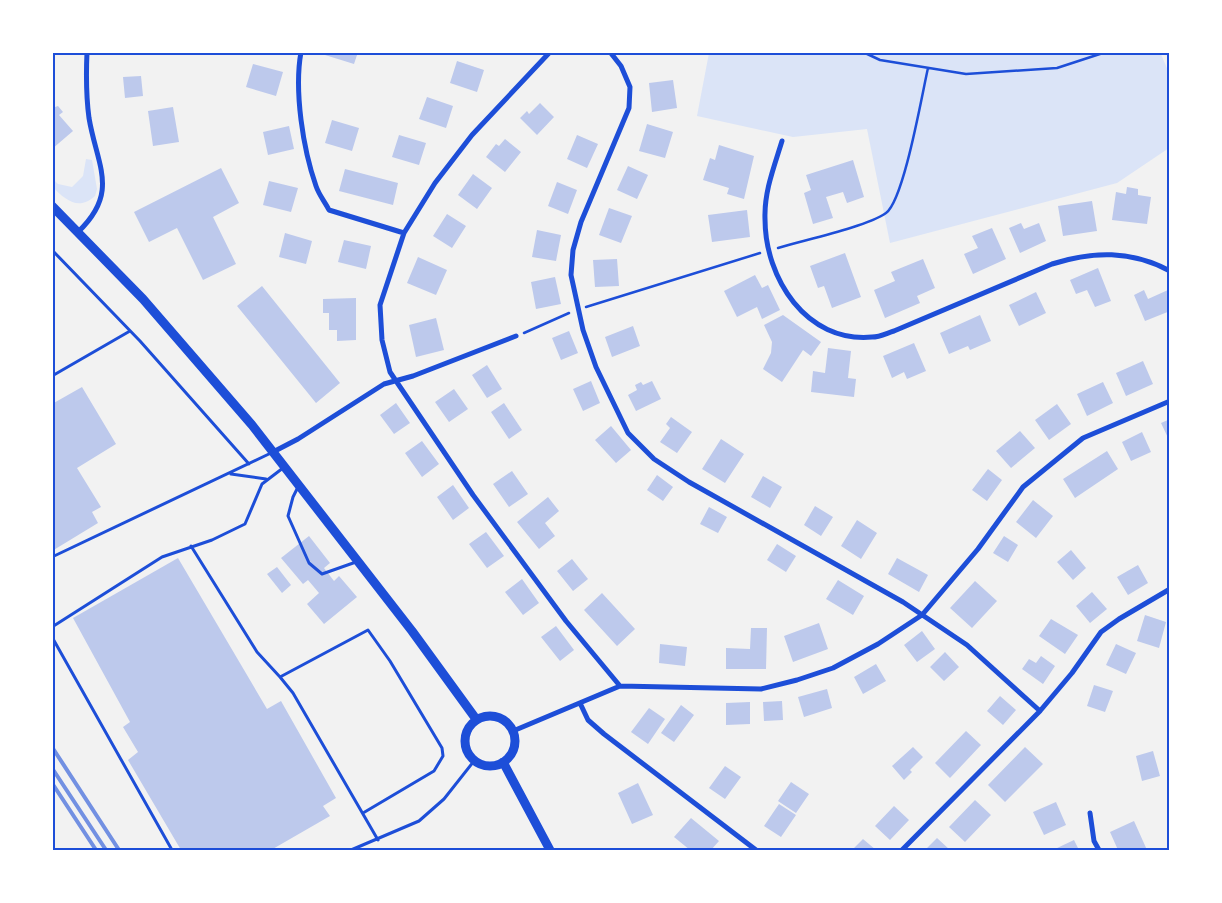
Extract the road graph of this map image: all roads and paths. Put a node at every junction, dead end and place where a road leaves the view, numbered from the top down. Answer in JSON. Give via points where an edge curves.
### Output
{"nodes":[{"id":1,"x":87,"y":52,"type":"edge"},
{"id":2,"x":300,"y":52,"type":"edge"},
{"id":3,"x":550,"y":52,"type":"edge"},
{"id":4,"x":610,"y":52,"type":"edge"},
{"id":5,"x":863,"y":52,"type":"edge"},
{"id":6,"x":1106,"y":52,"type":"edge"},
{"id":7,"x":928,"y":68,"type":"junction"},
{"id":8,"x":782,"y":141,"type":"dead end"},
{"id":9,"x":52,"y":206,"type":"edge"},
{"id":10,"x":78,"y":232,"type":"junction"},
{"id":11,"x":404,"y":232,"type":"junction"},
{"id":12,"x":52,"y":250,"type":"edge"},
{"id":13,"x":768,"y":251,"type":"junction"},
{"id":14,"x":1170,"y":271,"type":"edge"},
{"id":15,"x":578,"y":310,"type":"junction"},
{"id":16,"x":130,"y":331,"type":"junction"},
{"id":17,"x":516,"y":336,"type":"joint"},
{"id":18,"x":52,"y":376,"type":"edge"},
{"id":19,"x":396,"y":380,"type":"junction"},
{"id":20,"x":1170,"y":401,"type":"edge"},
{"id":21,"x":273,"y":452,"type":"junction"},
{"id":22,"x":249,"y":464,"type":"junction"},
{"id":23,"x":285,"y":467,"type":"junction"},
{"id":24,"x":230,"y":474,"type":"junction"},
{"id":25,"x":266,"y":479,"type":"junction"},
{"id":26,"x":299,"y":485,"type":"junction"},
{"id":27,"x":191,"y":546,"type":"junction"},
{"id":28,"x":52,"y":557,"type":"edge"},
{"id":29,"x":357,"y":562,"type":"junction"},
{"id":30,"x":1170,"y":589,"type":"edge"},
{"id":31,"x":922,"y":614,"type":"junction"},
{"id":32,"x":52,"y":627,"type":"edge"},
{"id":33,"x":52,"y":636,"type":"edge"},
{"id":34,"x":280,"y":677,"type":"junction"},
{"id":35,"x":620,"y":686,"type":"junction"},
{"id":36,"x":580,"y":703,"type":"junction"},
{"id":37,"x":1040,"y":711,"type":"junction"},
{"id":38,"x":476,"y":719,"type":"junction"},
{"id":39,"x":514,"y":731,"type":"junction"},
{"id":40,"x":474,"y":761,"type":"junction"},
{"id":41,"x":503,"y":762,"type":"junction"},
{"id":42,"x":363,"y":813,"type":"junction"},
{"id":43,"x":1090,"y":813,"type":"dead end"},
{"id":44,"x":378,"y":840,"type":"junction"},
{"id":45,"x":172,"y":850,"type":"edge"},
{"id":46,"x":351,"y":850,"type":"edge"},
{"id":47,"x":550,"y":850,"type":"edge"},
{"id":48,"x":756,"y":850,"type":"edge"},
{"id":49,"x":902,"y":850,"type":"edge"},
{"id":50,"x":1099,"y":850,"type":"edge"}],
"edges":[{"from":1,"to":10,"type":"street","via":[[86,96],[104,191],[95,213]]},
{"from":2,"to":11,"type":"street","via":[[302,125],[316,188],[329,210]]},
{"from":3,"to":11,"type":"street","via":[[472,135]]},
{"from":4,"to":15,"type":"street","via":[[621,66],[630,87],[630,108],[584,214],[573,250],[571,275]]},
{"from":5,"to":7,"type":"path","via":[[880,60]]},
{"from":6,"to":7,"type":"path","via":[[1057,68],[966,74]]},
{"from":7,"to":13,"type":"path","via":[[903,178],[895,202],[887,212],[872,220]]},
{"from":8,"to":13,"type":"street","via":[[766,194]]},
{"from":9,"to":10,"type":"main road"},
{"from":10,"to":21,"type":"main road","via":[[192,352]]},
{"from":11,"to":19,"type":"street","via":[[380,305],[386,364]]},
{"from":12,"to":16,"type":"lane"},
{"from":13,"to":14,"type":"street","via":[[779,283],[798,308],[826,328],[852,337],[874,337],[894,331],[1077,256],[1105,253],[1130,256],[1154,262]]},
{"from":13,"to":15,"type":"path"},
{"from":15,"to":17,"type":"path"},
{"from":15,"to":31,"type":"street","via":[[596,367],[628,433],[654,459]]},
{"from":16,"to":18,"type":"lane"},
{"from":16,"to":22,"type":"lane"},
{"from":17,"to":19,"type":"street"},
{"from":19,"to":21,"type":"street"},
{"from":19,"to":35,"type":"street","via":[[473,495],[566,621]]},
{"from":20,"to":31,"type":"street","via":[[1083,438],[1023,487],[978,549]]},
{"from":21,"to":22,"type":"lane"},
{"from":21,"to":23,"type":"main road"},
{"from":22,"to":24,"type":"lane"},
{"from":23,"to":25,"type":"lane"},
{"from":23,"to":26,"type":"main road"},
{"from":24,"to":25,"type":"lane"},
{"from":24,"to":28,"type":"lane"},
{"from":25,"to":27,"type":"lane","via":[[257,491],[245,524]]},
{"from":26,"to":29,"type":"main road"},
{"from":26,"to":29,"type":"lane","via":[[288,516],[309,563],[322,574]]},
{"from":27,"to":32,"type":"lane","via":[[162,557]]},
{"from":27,"to":34,"type":"lane","via":[[257,652]]},
{"from":29,"to":38,"type":"main road"},
{"from":30,"to":37,"type":"street","via":[[1101,632]]},
{"from":31,"to":35,"type":"street","via":[[878,644],[834,668],[760,689]]},
{"from":31,"to":37,"type":"street","via":[[966,644]]},
{"from":33,"to":45,"type":"lane"},
{"from":34,"to":42,"type":"lane","via":[[293,693]]},
{"from":34,"to":42,"type":"lane","via":[[368,630],[390,661],[442,748],[443,756],[434,771]]},
{"from":35,"to":36,"type":"street"},
{"from":36,"to":39,"type":"street"},
{"from":36,"to":48,"type":"street","via":[[588,720],[604,734]]},
{"from":37,"to":49,"type":"street"},
{"from":38,"to":39,"type":"main road","via":[[498,716]]},
{"from":38,"to":40,"type":"main road","via":[[470,724],[464,739],[468,754]]},
{"from":39,"to":41,"type":"main road","via":[[514,749]]},
{"from":40,"to":41,"type":"main road","via":[[488,766]]},
{"from":40,"to":44,"type":"lane","via":[[451,791],[425,816]]},
{"from":41,"to":47,"type":"main road"},
{"from":42,"to":44,"type":"lane"},
{"from":43,"to":50,"type":"street","via":[[1094,841]]},
{"from":44,"to":46,"type":"lane"}]}
